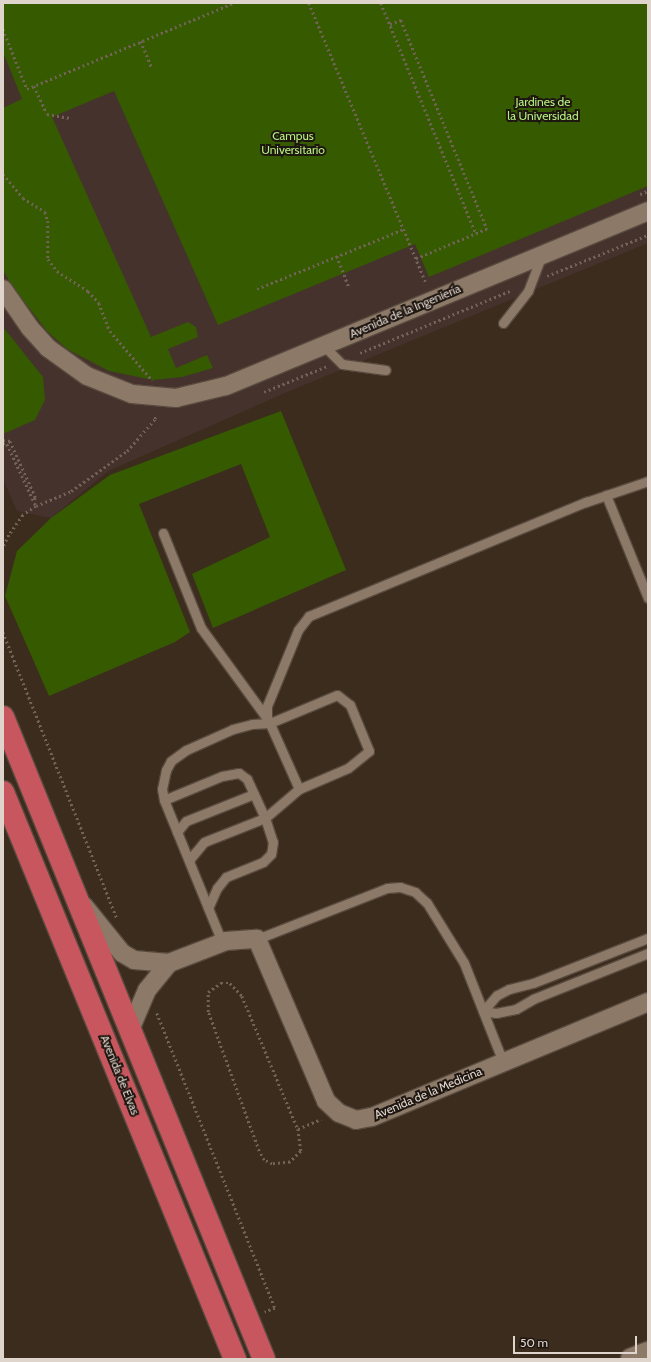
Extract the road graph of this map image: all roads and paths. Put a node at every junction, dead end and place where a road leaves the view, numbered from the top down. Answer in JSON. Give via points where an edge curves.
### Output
{"nodes":[{"id":1,"x":234,"y":3,"type":"edge"},
{"id":2,"x":309,"y":3,"type":"edge"},
{"id":3,"x":382,"y":3,"type":"edge"},
{"id":4,"x":390,"y":24,"type":"junction"},
{"id":5,"x":3,"y":29,"type":"edge"},
{"id":6,"x":141,"y":41,"type":"junction"},
{"id":7,"x":152,"y":68,"type":"dead end"},
{"id":8,"x":34,"y":86,"type":"junction"},
{"id":9,"x":70,"y":118,"type":"dead end"},
{"id":10,"x":3,"y":174,"type":"edge"},
{"id":11,"x":648,"y":211,"type":"edge"},
{"id":12,"x":404,"y":230,"type":"junction"},
{"id":13,"x":476,"y":233,"type":"junction"},
{"id":14,"x":648,"y":235,"type":"edge"},
{"id":15,"x":543,"y":254,"type":"junction"},
{"id":16,"x":337,"y":256,"type":"junction"},
{"id":17,"x":416,"y":259,"type":"junction"},
{"id":18,"x":426,"y":283,"type":"dead end"},
{"id":19,"x":531,"y":283,"type":"junction"},
{"id":20,"x":349,"y":287,"type":"dead end"},
{"id":21,"x":3,"y":289,"type":"edge"},
{"id":22,"x":257,"y":289,"type":"dead end"},
{"id":23,"x":503,"y":323,"type":"dead end"},
{"id":24,"x":323,"y":345,"type":"junction"},
{"id":25,"x":340,"y":361,"type":"junction"},
{"id":26,"x":386,"y":370,"type":"dead end"},
{"id":27,"x":264,"y":392,"type":"dead end"},
{"id":28,"x":158,"y":398,"type":"junction"},
{"id":29,"x":3,"y":440,"type":"edge"},
{"id":30,"x":3,"y":444,"type":"edge"},
{"id":31,"x":648,"y":481,"type":"edge"},
{"id":32,"x":606,"y":495,"type":"junction"},
{"id":33,"x":33,"y":500,"type":"junction"},
{"id":34,"x":36,"y":506,"type":"junction"},
{"id":35,"x":163,"y":533,"type":"dead end"},
{"id":36,"x":3,"y":548,"type":"edge"},
{"id":37,"x":648,"y":598,"type":"edge"},
{"id":38,"x":3,"y":717,"type":"edge"},
{"id":39,"x":270,"y":723,"type":"junction"},
{"id":40,"x":299,"y":789,"type":"junction"},
{"id":41,"x":3,"y":792,"type":"edge"},
{"id":42,"x":254,"y":794,"type":"junction"},
{"id":43,"x":164,"y":800,"type":"junction"},
{"id":44,"x":265,"y":818,"type":"junction"},
{"id":45,"x":177,"y":832,"type":"junction"},
{"id":46,"x":189,"y":860,"type":"junction"},
{"id":47,"x":76,"y":896,"type":"junction"},
{"id":48,"x":208,"y":908,"type":"junction"},
{"id":49,"x":648,"y":938,"type":"edge"},
{"id":50,"x":257,"y":939,"type":"junction"},
{"id":51,"x":222,"y":942,"type":"junction"},
{"id":52,"x":648,"y":954,"type":"edge"},
{"id":53,"x":169,"y":963,"type":"junction"},
{"id":54,"x":648,"y":1002,"type":"edge"},
{"id":55,"x":483,"y":1011,"type":"junction"},
{"id":56,"x":130,"y":1030,"type":"junction"},
{"id":57,"x":503,"y":1062,"type":"junction"},
{"id":58,"x":333,"y":1108,"type":"junction"},
{"id":59,"x":298,"y":1129,"type":"junction"},
{"id":60,"x":648,"y":1353,"type":"edge"},
{"id":61,"x":235,"y":1359,"type":"edge"},
{"id":62,"x":264,"y":1359,"type":"edge"},
{"id":63,"x":632,"y":1359,"type":"edge"}],
"edges":[{"from":1,"to":6,"type":"path"},
{"from":2,"to":12,"type":"path"},
{"from":3,"to":4,"type":"path"},
{"from":4,"to":13,"type":"path"},
{"from":4,"to":13,"type":"path","via":[[401,20],[487,228]]},
{"from":5,"to":8,"type":"path","via":[[27,89]]},
{"from":6,"to":7,"type":"path"},
{"from":6,"to":8,"type":"path"},
{"from":8,"to":9,"type":"path","via":[[47,114]]},
{"from":10,"to":28,"type":"path","via":[[23,198],[45,212],[48,221],[48,259],[57,271],[88,291],[99,303],[110,331],[151,376]]},
{"from":11,"to":15,"type":"street","name":"Avenida de la Ingeniería"},
{"from":12,"to":16,"type":"path"},
{"from":12,"to":17,"type":"path"},
{"from":13,"to":17,"type":"path"},
{"from":14,"to":19,"type":"path"},
{"from":15,"to":19,"type":"lane"},
{"from":15,"to":24,"type":"street","name":"Avenida de la Ingeniería"},
{"from":16,"to":20,"type":"path"},
{"from":16,"to":22,"type":"path"},
{"from":17,"to":18,"type":"path"},
{"from":19,"to":23,"type":"lane"},
{"from":19,"to":25,"type":"path"},
{"from":21,"to":28,"type":"street","name":"Avenida de la Ingeniería","via":[[30,328],[68,364],[106,385],[132,394]]},
{"from":24,"to":25,"type":"lane"},
{"from":24,"to":28,"type":"street","name":"Avenida de la Ingeniería","via":[[210,391]]},
{"from":25,"to":26,"type":"lane","via":[[342,364]]},
{"from":25,"to":27,"type":"path"},
{"from":28,"to":34,"type":"path","via":[[156,419],[127,451],[71,490]]},
{"from":29,"to":33,"type":"path","via":[[10,441],[36,498]]},
{"from":30,"to":33,"type":"path","via":[[7,444]]},
{"from":31,"to":32,"type":"lane"},
{"from":32,"to":37,"type":"lane"},
{"from":32,"to":39,"type":"lane","via":[[309,616],[298,630],[267,706]]},
{"from":33,"to":34,"type":"path"},
{"from":34,"to":36,"type":"path","via":[[23,515]]},
{"from":35,"to":39,"type":"lane","via":[[201,628]]},
{"from":38,"to":47,"type":"highway"},
{"from":39,"to":40,"type":"lane"},
{"from":39,"to":40,"type":"lane","via":[[338,695],[350,705],[369,752],[348,768]]},
{"from":39,"to":43,"type":"lane","via":[[233,729],[178,755],[171,761],[163,778]]},
{"from":40,"to":44,"type":"lane"},
{"from":41,"to":61,"type":"highway","name":"Avenida de Elvas"},
{"from":42,"to":43,"type":"lane","via":[[247,779],[231,773]]},
{"from":42,"to":44,"type":"lane"},
{"from":42,"to":45,"type":"lane","via":[[186,821]]},
{"from":43,"to":45,"type":"lane"},
{"from":44,"to":46,"type":"lane","via":[[204,842]]},
{"from":44,"to":48,"type":"lane","via":[[273,842],[271,854],[263,862],[226,877],[217,888]]},
{"from":45,"to":46,"type":"lane"},
{"from":46,"to":48,"type":"lane"},
{"from":47,"to":53,"type":"street","via":[[122,953],[134,960]]},
{"from":47,"to":56,"type":"highway"},
{"from":48,"to":51,"type":"lane"},
{"from":49,"to":55,"type":"lane","via":[[533,983],[508,989],[497,995]]},
{"from":50,"to":51,"type":"street"},
{"from":50,"to":55,"type":"lane","via":[[387,888],[400,887],[415,892],[427,904],[464,963]]},
{"from":50,"to":58,"type":"street","name":"Avenida de la Medicina","via":[[326,1102]]},
{"from":51,"to":53,"type":"street"},
{"from":52,"to":55,"type":"lane","via":[[533,999],[516,1009],[496,1013]]},
{"from":53,"to":56,"type":"street","via":[[147,990]]},
{"from":54,"to":57,"type":"street","name":"Avenida de la Medicina"},
{"from":55,"to":57,"type":"lane"},
{"from":56,"to":62,"type":"highway"},
{"from":57,"to":58,"type":"street","name":"Avenida de la Medicina","via":[[372,1118],[356,1120]]},
{"from":58,"to":59,"type":"path","via":[[321,1119]]},
{"from":59,"to":59,"type":"path","via":[[237,988],[230,983],[214,986],[208,992],[206,1000],[208,1012],[264,1160],[281,1164],[297,1157],[301,1150]]},
{"from":60,"to":63,"type":"main road"}]}
